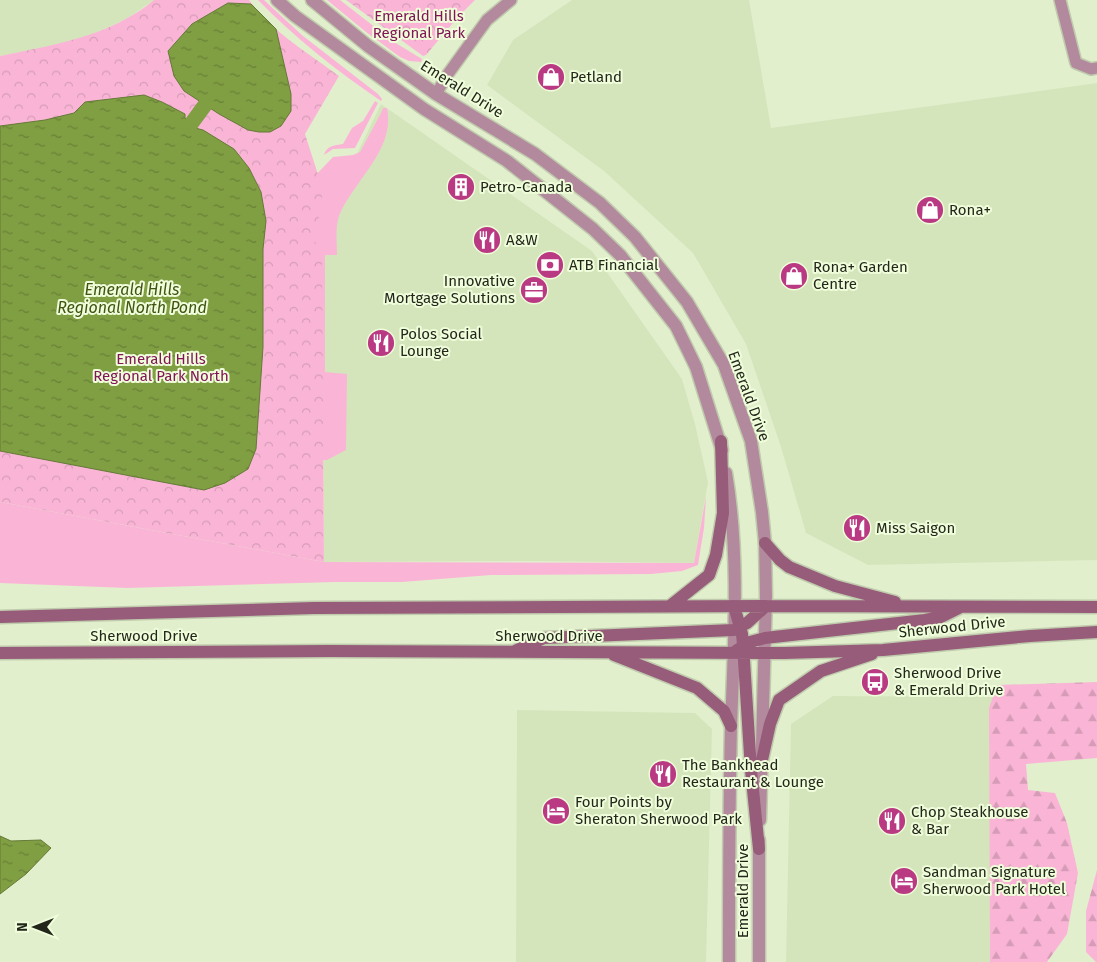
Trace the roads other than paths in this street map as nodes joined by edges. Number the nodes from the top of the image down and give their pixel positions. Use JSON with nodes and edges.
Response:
{"nodes":[{"id":1,"x":277,"y":0,"type":"edge"},
{"id":2,"x":312,"y":0,"type":"edge"},
{"id":3,"x":511,"y":0,"type":"edge"},
{"id":4,"x":1060,"y":0,"type":"edge"},
{"id":5,"x":1097,"y":68,"type":"edge"},
{"id":6,"x":436,"y":94,"type":"junction"},
{"id":7,"x":720,"y":441,"type":"junction"},
{"id":8,"x":765,"y":543,"type":"junction"},
{"id":9,"x":670,"y":606,"type":"junction"},
{"id":10,"x":734,"y":606,"type":"junction"},
{"id":11,"x":766,"y":606,"type":"junction"},
{"id":12,"x":912,"y":607,"type":"junction"},
{"id":13,"x":963,"y":607,"type":"junction"},
{"id":14,"x":1097,"y":607,"type":"edge"},
{"id":15,"x":0,"y":617,"type":"edge"},
{"id":16,"x":737,"y":629,"type":"junction"},
{"id":17,"x":1097,"y":632,"type":"edge"},
{"id":18,"x":764,"y":638,"type":"junction"},
{"id":19,"x":740,"y":650,"type":"junction"},
{"id":20,"x":883,"y":650,"type":"junction"},
{"id":21,"x":512,"y":652,"type":"junction"},
{"id":22,"x":607,"y":652,"type":"junction"},
{"id":23,"x":0,"y":653,"type":"edge"},
{"id":24,"x":764,"y":653,"type":"junction"},
{"id":25,"x":731,"y":726,"type":"junction"},
{"id":26,"x":762,"y":760,"type":"junction"},
{"id":27,"x":759,"y":849,"type":"junction"},
{"id":28,"x":729,"y":962,"type":"edge"},
{"id":29,"x":759,"y":962,"type":"edge"}],
"edges":[{"from":1,"to":7,"type":"street"},
{"from":2,"to":6,"type":"street","name":"Emerald Drive"},
{"from":3,"to":6,"type":"street"},
{"from":4,"to":5,"type":"street"},
{"from":6,"to":8,"type":"street","name":"Emerald Drive"},
{"from":7,"to":9,"type":"main road"},
{"from":7,"to":10,"type":"street"},
{"from":8,"to":11,"type":"street","name":"Emerald Drive"},
{"from":8,"to":12,"type":"main road"},
{"from":9,"to":10,"type":"main road","name":"Sherwood Drive"},
{"from":9,"to":15,"type":"main road","name":"Sherwood Drive"},
{"from":10,"to":11,"type":"main road","name":"Sherwood Drive"},
{"from":10,"to":16,"type":"main road"},
{"from":11,"to":12,"type":"main road","name":"Sherwood Drive"},
{"from":11,"to":16,"type":"main road"},
{"from":11,"to":18,"type":"street","name":"Emerald Drive"},
{"from":12,"to":13,"type":"main road","name":"Sherwood Drive"},
{"from":13,"to":14,"type":"main road","name":"Sherwood Drive"},
{"from":13,"to":18,"type":"main road"},
{"from":16,"to":19,"type":"street"},
{"from":16,"to":21,"type":"main road"},
{"from":17,"to":20,"type":"main road","name":"Sherwood Drive"},
{"from":18,"to":19,"type":"main road"},
{"from":18,"to":24,"type":"street","name":"Emerald Drive"},
{"from":19,"to":22,"type":"main road","name":"Sherwood Drive"},
{"from":19,"to":24,"type":"main road","name":"Sherwood Drive"},
{"from":19,"to":25,"type":"street","name":"Emerald Drive"},
{"from":19,"to":27,"type":"main road"},
{"from":20,"to":24,"type":"main road","name":"Sherwood Drive"},
{"from":20,"to":26,"type":"main road"},
{"from":21,"to":22,"type":"main road","name":"Sherwood Drive"},
{"from":21,"to":23,"type":"main road","name":"Sherwood Drive"},
{"from":22,"to":25,"type":"main road"},
{"from":24,"to":26,"type":"street","name":"Emerald Drive"},
{"from":25,"to":28,"type":"street","name":"Emerald Drive"},
{"from":26,"to":27,"type":"street","name":"Emerald Drive"},
{"from":27,"to":29,"type":"street","name":"Emerald Drive"}]}
